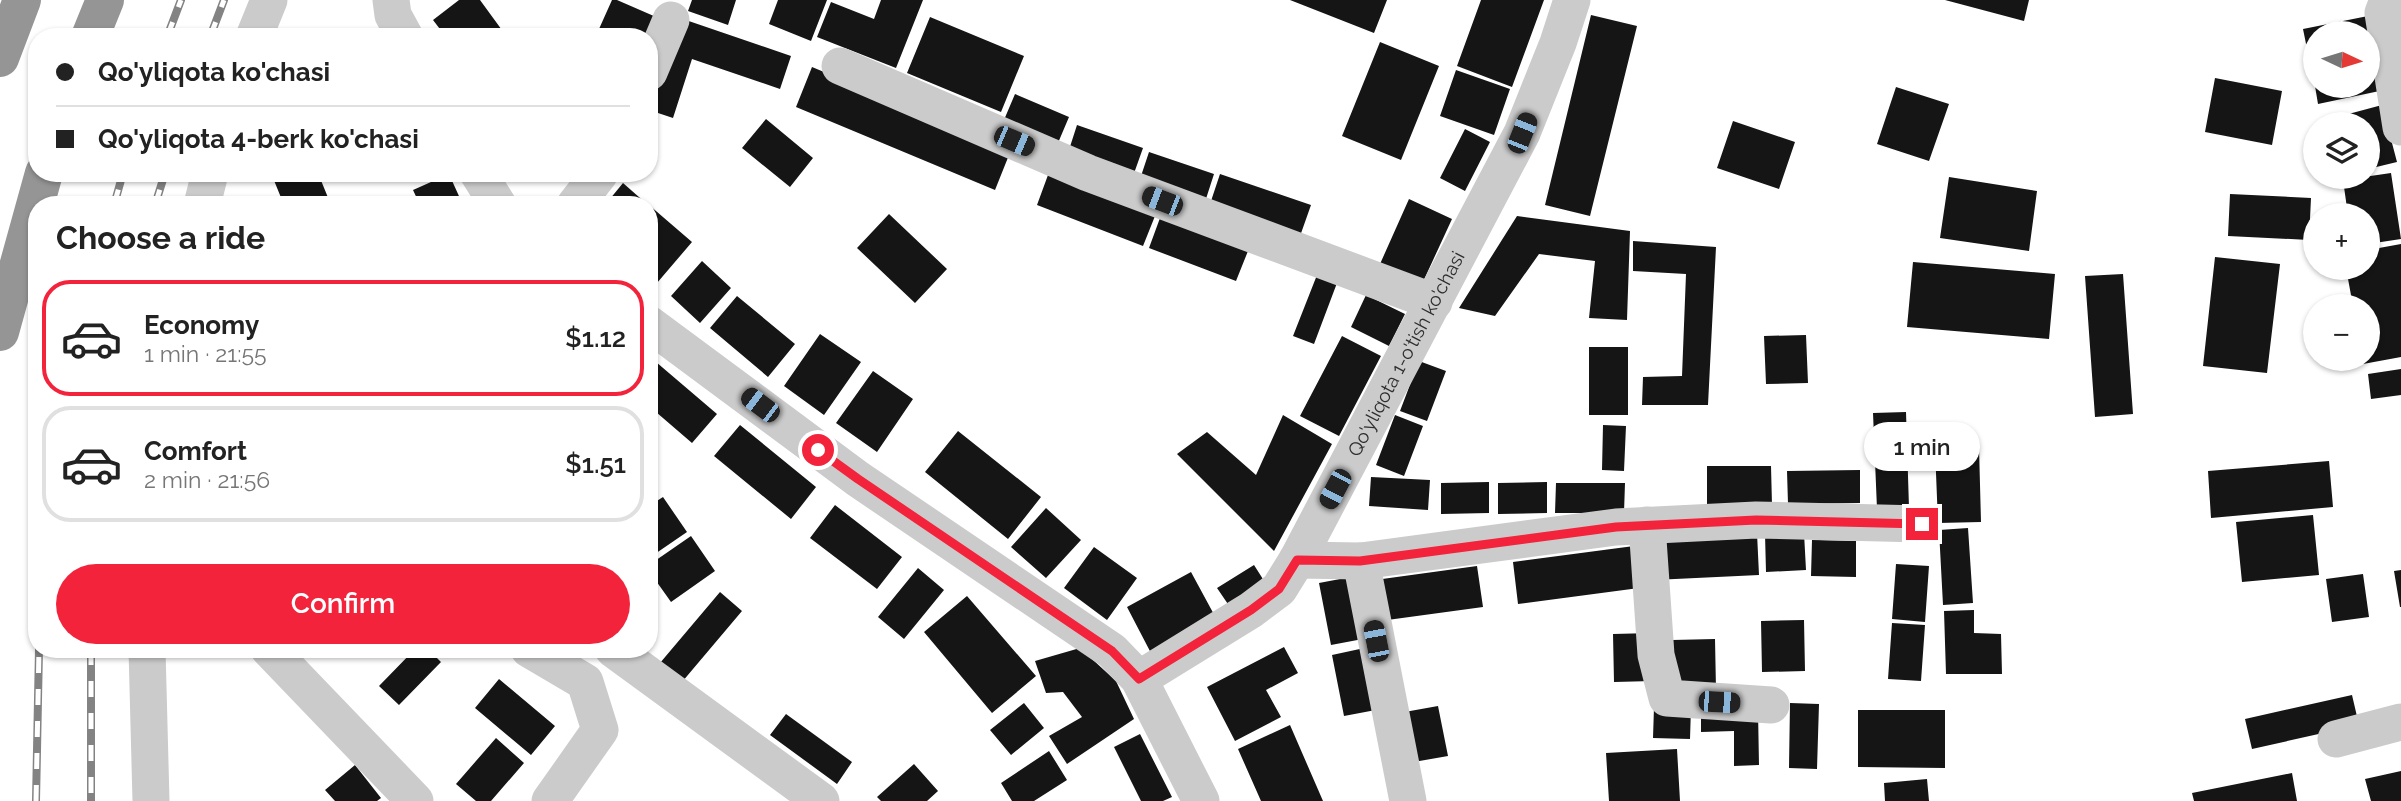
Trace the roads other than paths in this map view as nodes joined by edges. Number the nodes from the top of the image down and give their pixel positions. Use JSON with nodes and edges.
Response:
{"nodes":[{"id":1,"x":22,"y":0,"type":"edge"},
{"id":2,"x":104,"y":0,"type":"edge"},
{"id":3,"x":269,"y":0,"type":"edge"},
{"id":4,"x":391,"y":0,"type":"edge"},
{"id":5,"x":1572,"y":0,"type":"edge"},
{"id":6,"x":2388,"y":0,"type":"edge"},
{"id":7,"x":671,"y":20,"type":"dead end"},
{"id":8,"x":93,"y":28,"type":"edge"},
{"id":9,"x":258,"y":28,"type":"edge"},
{"id":10,"x":400,"y":28,"type":"edge"},
{"id":11,"x":658,"y":51,"type":"edge"},
{"id":12,"x":0,"y":58,"type":"edge"},
{"id":13,"x":840,"y":66,"type":"dead end"},
{"id":14,"x":2401,"y":127,"type":"edge"},
{"id":15,"x":28,"y":231,"type":"edge"},
{"id":16,"x":1434,"y":302,"type":"junction"},
{"id":17,"x":658,"y":331,"type":"edge"},
{"id":18,"x":0,"y":332,"type":"edge"},
{"id":19,"x":1922,"y":524,"type":"dead end"},
{"id":20,"x":1647,"y":526,"type":"junction"},
{"id":21,"x":1297,"y":560,"type":"junction"},
{"id":22,"x":1360,"y":561,"type":"junction"},
{"id":23,"x":148,"y":658,"type":"edge"},
{"id":24,"x":278,"y":658,"type":"edge"},
{"id":25,"x":545,"y":658,"type":"edge"},
{"id":26,"x":625,"y":658,"type":"edge"},
{"id":27,"x":1139,"y":679,"type":"junction"},
{"id":28,"x":1771,"y":705,"type":"dead end"},
{"id":29,"x":2401,"y":722,"type":"edge"},
{"id":30,"x":2336,"y":739,"type":"dead end"},
{"id":31,"x":151,"y":801,"type":"edge"},
{"id":32,"x":415,"y":801,"type":"edge"},
{"id":33,"x":550,"y":801,"type":"edge"},
{"id":34,"x":821,"y":801,"type":"edge"},
{"id":35,"x":1201,"y":801,"type":"edge"},
{"id":36,"x":1408,"y":801,"type":"edge"}],
"edges":[{"from":1,"to":12,"type":"highway"},
{"from":2,"to":8,"type":"highway"},
{"from":3,"to":9,"type":"street"},
{"from":4,"to":10,"type":"street"},
{"from":5,"to":16,"type":"street","name":"Qo'yliqota 1-o'tish ko'chasi"},
{"from":6,"to":14,"type":"street"},
{"from":7,"to":11,"type":"street"},
{"from":13,"to":16,"type":"street"},
{"from":15,"to":18,"type":"highway"},
{"from":16,"to":21,"type":"street","name":"Qo'yliqota 1-o'tish ko'chasi"},
{"from":17,"to":27,"type":"street"},
{"from":19,"to":20,"type":"street"},
{"from":20,"to":22,"type":"street"},
{"from":20,"to":28,"type":"street"},
{"from":21,"to":22,"type":"street"},
{"from":21,"to":27,"type":"street","name":"Qo'yliqota 1-o'tish ko'chasi"},
{"from":22,"to":36,"type":"street"},
{"from":23,"to":31,"type":"street"},
{"from":24,"to":32,"type":"street"},
{"from":25,"to":33,"type":"street"},
{"from":26,"to":34,"type":"street"},
{"from":27,"to":35,"type":"street"},
{"from":29,"to":30,"type":"street"}]}
